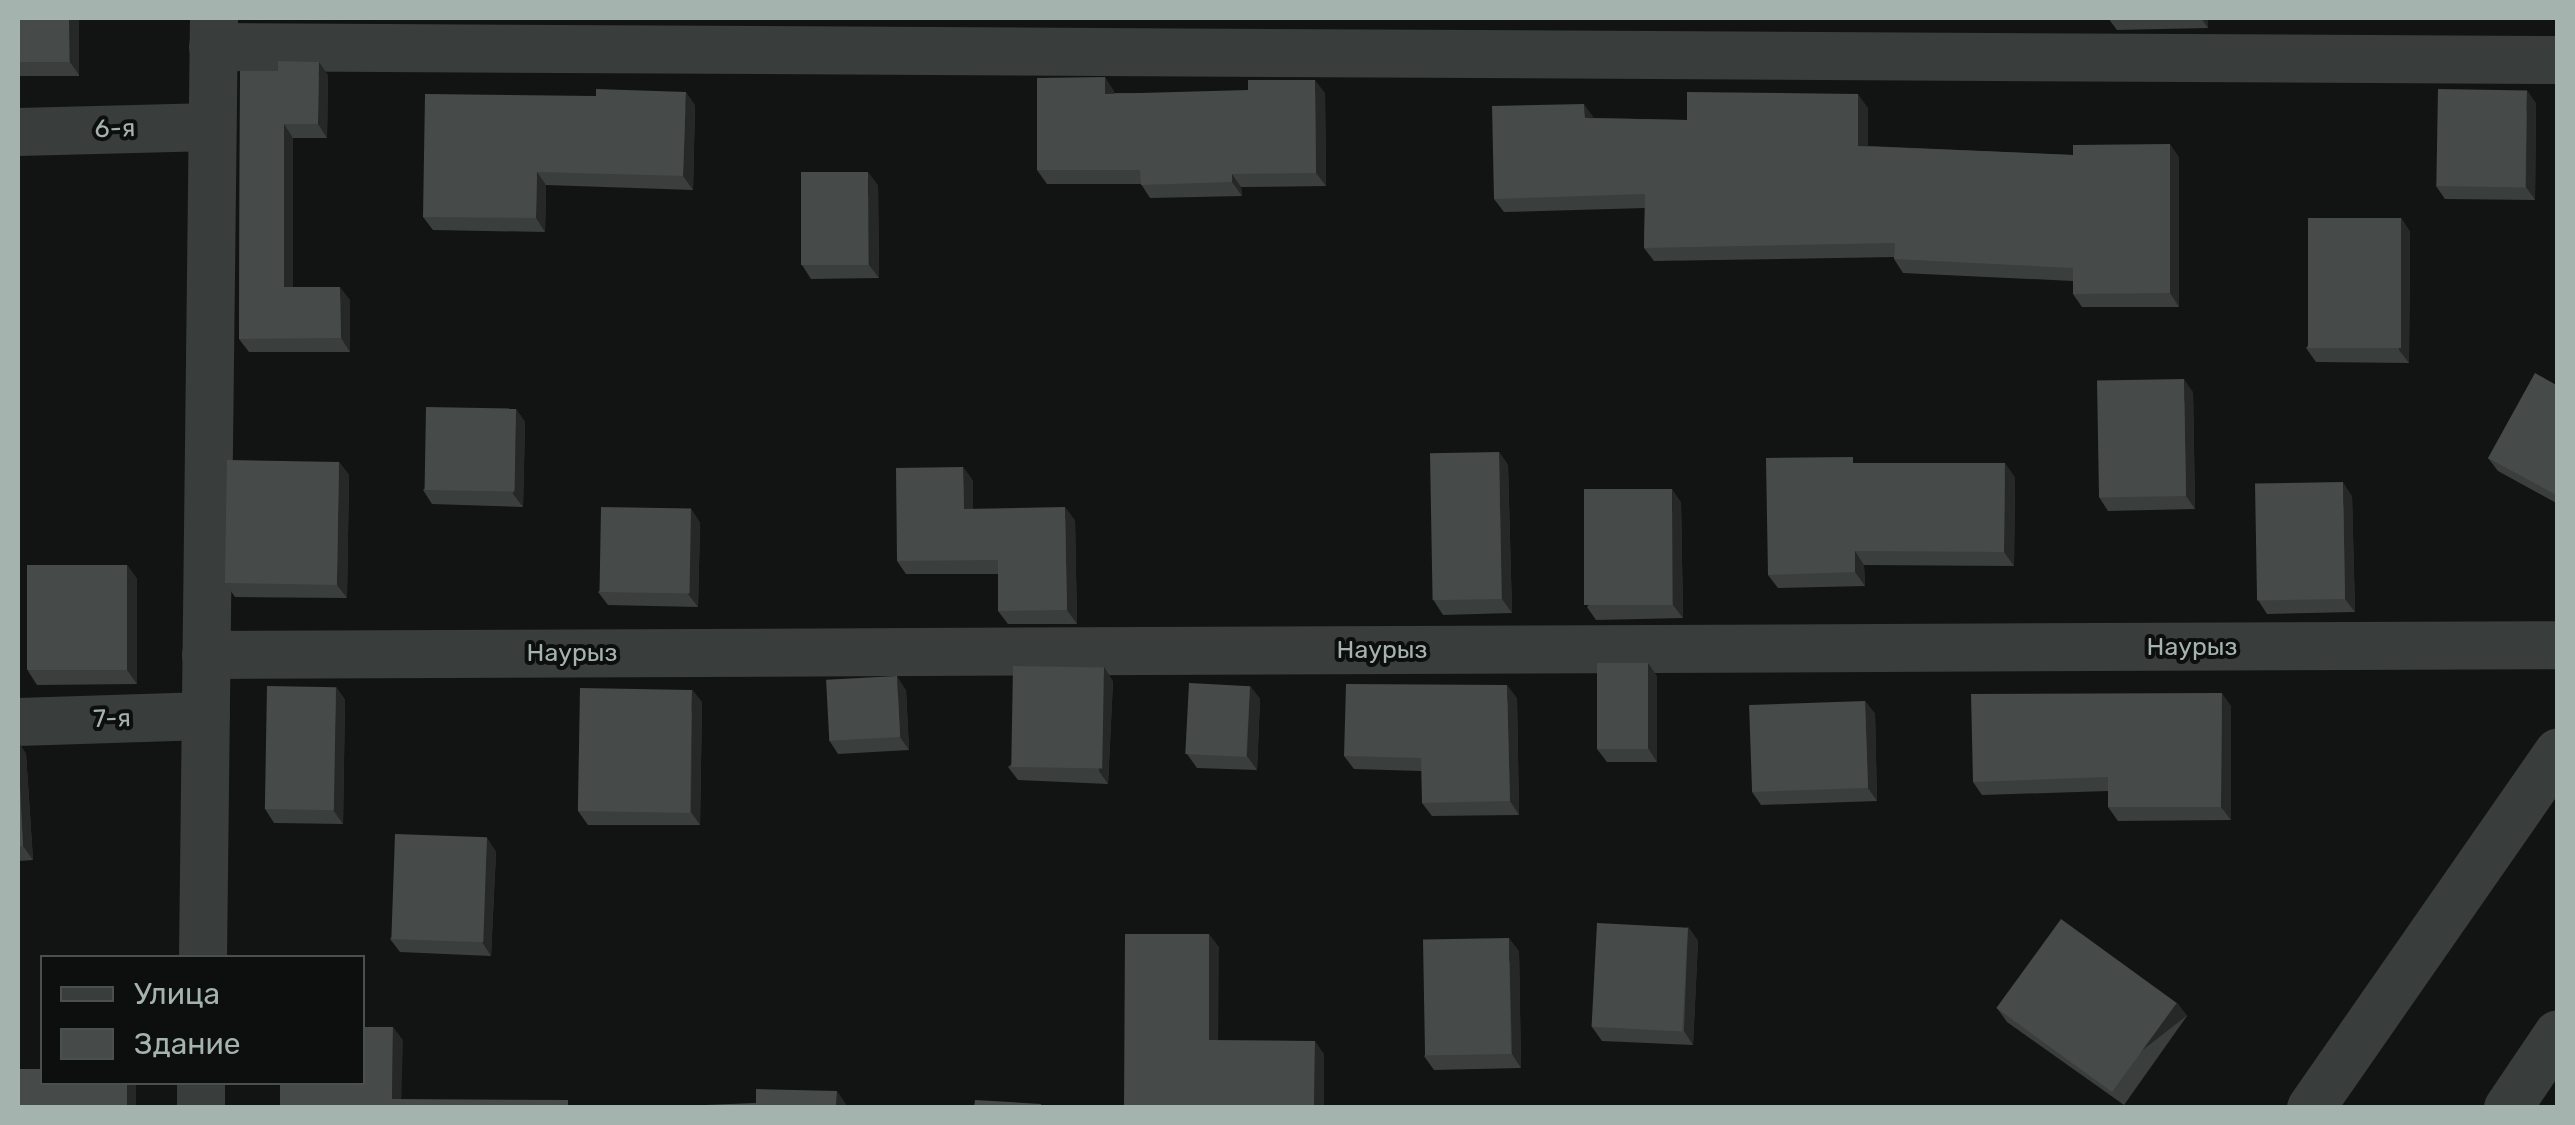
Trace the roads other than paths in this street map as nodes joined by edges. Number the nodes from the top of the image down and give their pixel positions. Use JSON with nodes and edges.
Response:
{"nodes":[{"id":1,"x":214,"y":32,"type":"edge"},
{"id":2,"x":2558,"y":60,"type":"edge"},
{"id":3,"x":212,"y":126,"type":"junction"},
{"id":4,"x":18,"y":132,"type":"edge"},
{"id":5,"x":2558,"y":645,"type":"edge"},
{"id":6,"x":206,"y":655,"type":"junction"},
{"id":7,"x":206,"y":716,"type":"junction"},
{"id":8,"x":18,"y":722,"type":"edge"},
{"id":9,"x":2558,"y":752,"type":"edge"},
{"id":10,"x":203,"y":955,"type":"edge"},
{"id":11,"x":2558,"y":1034,"type":"edge"},
{"id":12,"x":2311,"y":1108,"type":"edge"},
{"id":13,"x":2508,"y":1108,"type":"edge"}],
"edges":[{"from":1,"to":2,"type":"street"},
{"from":1,"to":3,"type":"street"},
{"from":3,"to":4,"type":"street","name":"6-я"},
{"from":3,"to":6,"type":"street"},
{"from":5,"to":6,"type":"street","name":"Наурыз"},
{"from":6,"to":7,"type":"street"},
{"from":7,"to":8,"type":"street","name":"7-я"},
{"from":7,"to":10,"type":"street"},
{"from":9,"to":12,"type":"street"},
{"from":11,"to":13,"type":"street"}]}
